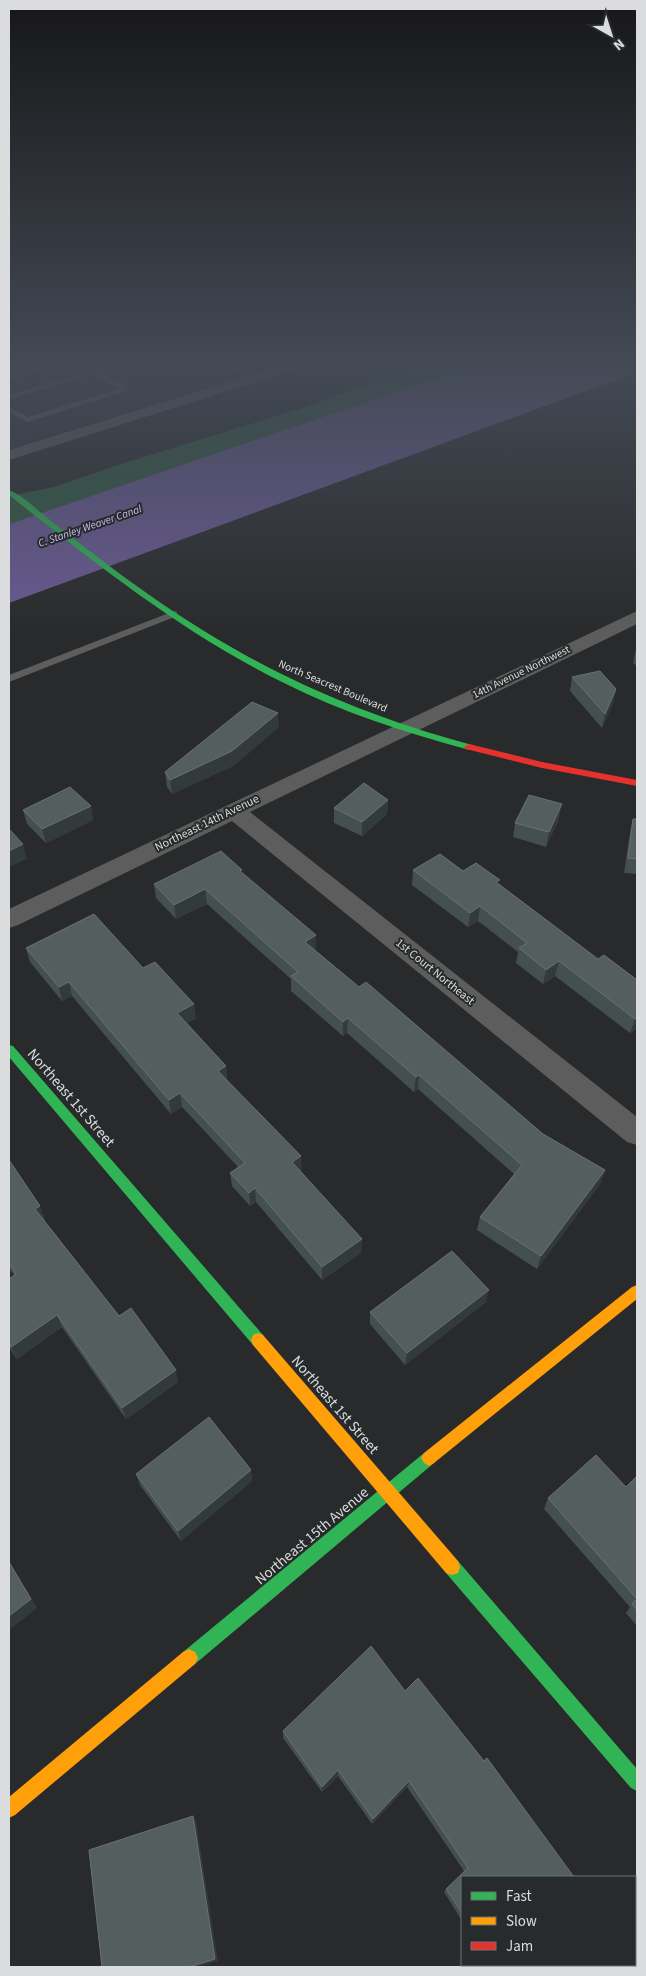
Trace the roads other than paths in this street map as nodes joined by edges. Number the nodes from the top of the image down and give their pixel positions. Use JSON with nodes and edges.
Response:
{"nodes":[{"id":1,"x":9,"y":492,"type":"edge"},
{"id":2,"x":174,"y":614,"type":"junction"},
{"id":3,"x":637,"y":616,"type":"edge"},
{"id":4,"x":9,"y":679,"type":"edge"},
{"id":5,"x":405,"y":728,"type":"junction"},
{"id":6,"x":637,"y":783,"type":"edge"},
{"id":7,"x":233,"y":810,"type":"junction"},
{"id":8,"x":9,"y":919,"type":"edge"},
{"id":9,"x":9,"y":1049,"type":"edge"},
{"id":10,"x":637,"y":1133,"type":"edge"},
{"id":11,"x":637,"y":1291,"type":"edge"},
{"id":12,"x":389,"y":1491,"type":"junction"},
{"id":13,"x":637,"y":1782,"type":"edge"},
{"id":14,"x":9,"y":1810,"type":"edge"}],
"edges":[{"from":1,"to":2,"type":"street","name":"North Seacrest Boulevard"},
{"from":2,"to":4,"type":"lane"},
{"from":2,"to":5,"type":"street","name":"North Seacrest Boulevard"},
{"from":3,"to":5,"type":"street","name":"14th Avenue Northwest"},
{"from":5,"to":6,"type":"street","name":"North Seacrest Boulevard"},
{"from":5,"to":7,"type":"street","name":"Northeast 14th Avenue"},
{"from":7,"to":8,"type":"street","name":"Northeast 14th Avenue"},
{"from":7,"to":10,"type":"street","name":"1st Court Northeast"},
{"from":9,"to":12,"type":"street","name":"Northeast 1st Street"},
{"from":11,"to":12,"type":"street","name":"Northeast 15th Avenue"},
{"from":12,"to":13,"type":"street","name":"Northeast 1st Street"},
{"from":12,"to":14,"type":"street","name":"Northeast 15th Avenue"}]}
